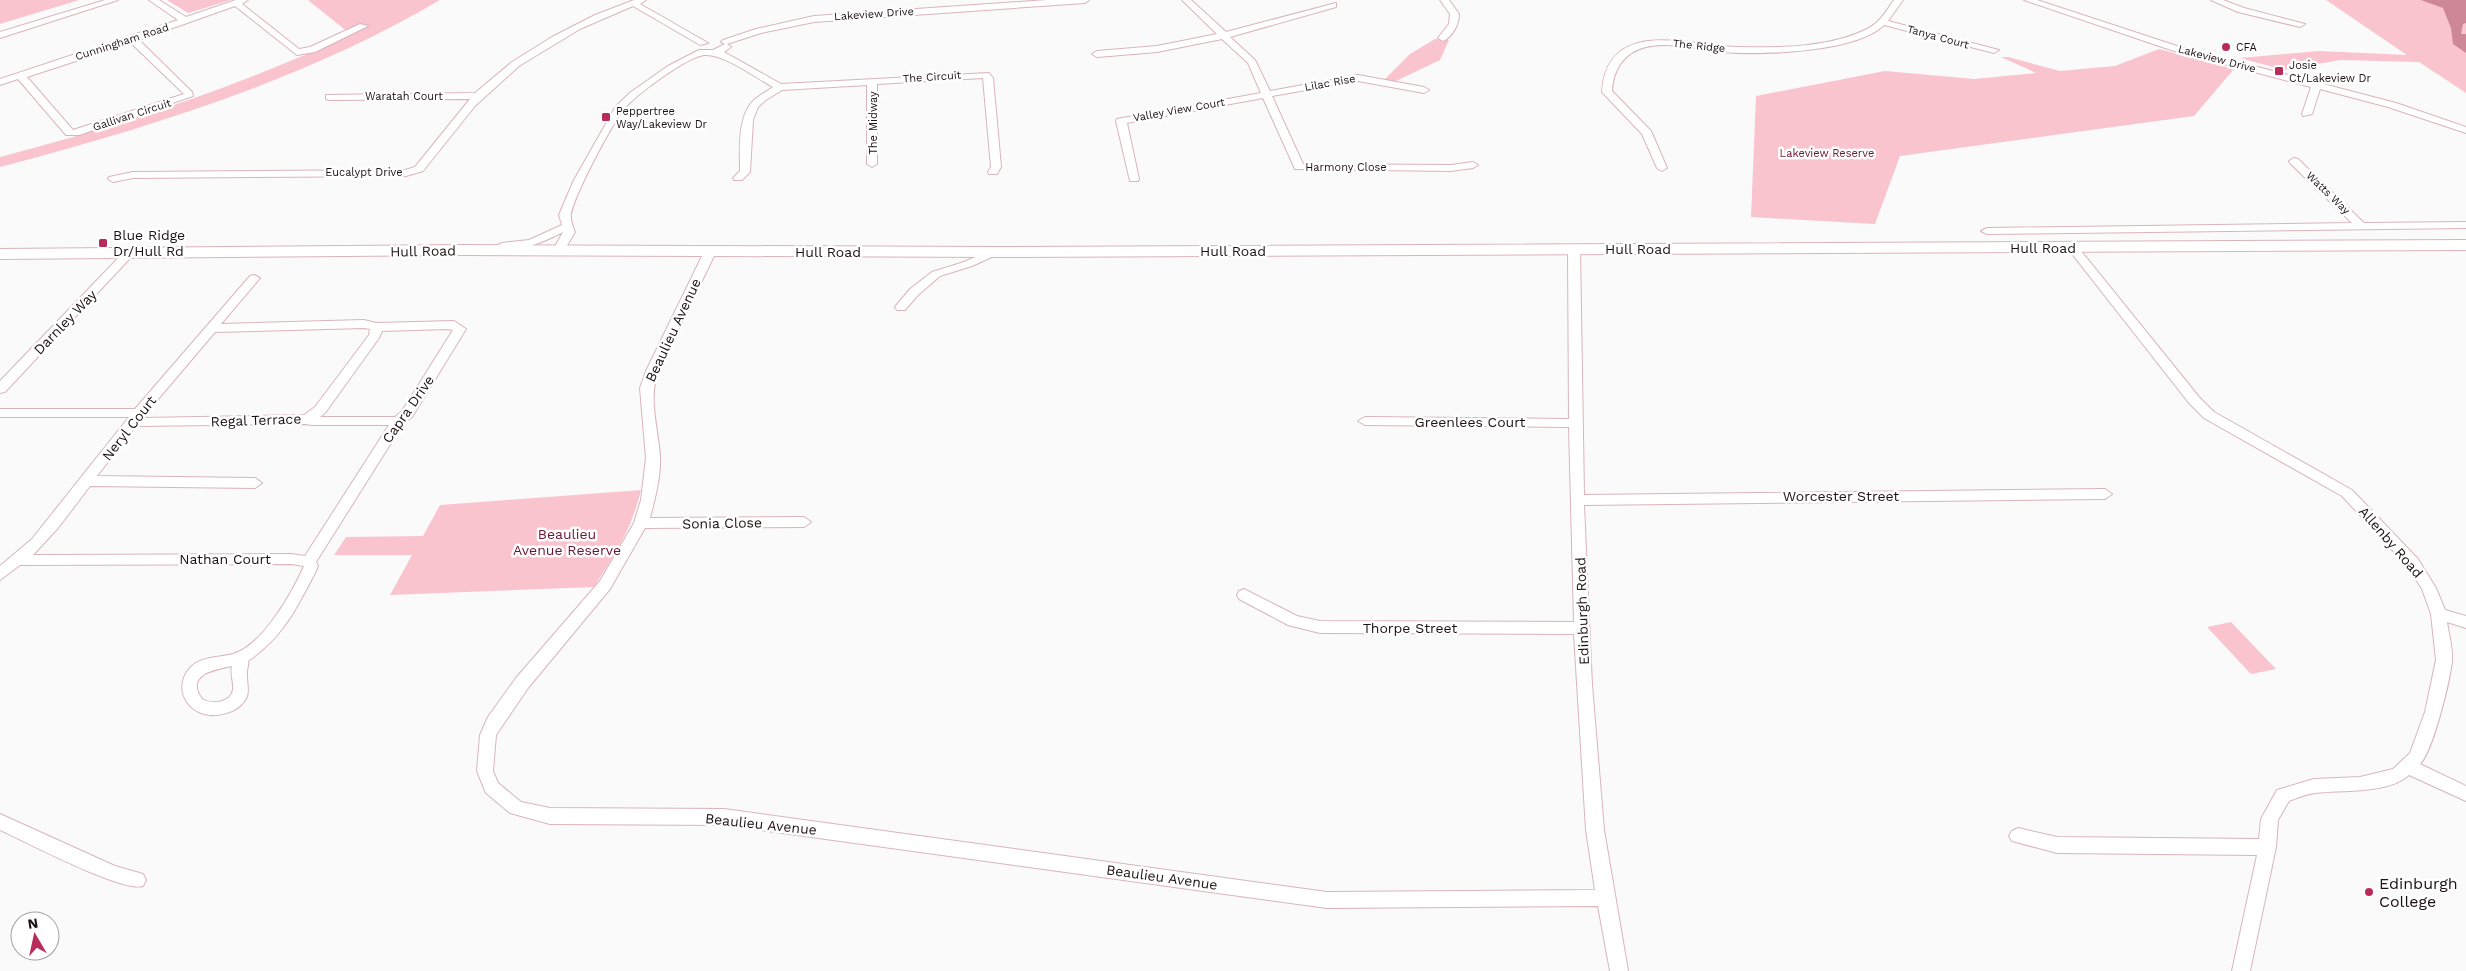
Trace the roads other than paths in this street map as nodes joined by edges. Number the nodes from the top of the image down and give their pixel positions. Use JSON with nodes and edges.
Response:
{"nodes":[{"id":1,"x":99,"y":0,"type":"edge"},
{"id":2,"x":114,"y":0,"type":"edge"},
{"id":3,"x":153,"y":0,"type":"edge"},
{"id":4,"x":1085,"y":0,"type":"edge"},
{"id":5,"x":1186,"y":0,"type":"edge"},
{"id":6,"x":1444,"y":0,"type":"edge"},
{"id":7,"x":1899,"y":0,"type":"edge"},
{"id":8,"x":2028,"y":0,"type":"edge"},
{"id":9,"x":2215,"y":0,"type":"edge"},
{"id":10,"x":240,"y":1,"type":"edge"},
{"id":11,"x":638,"y":2,"type":"edge"},
{"id":12,"x":1333,"y":5,"type":"dead end"},
{"id":13,"x":184,"y":21,"type":"junction"},
{"id":14,"x":1882,"y":22,"type":"junction"},
{"id":15,"x":2300,"y":24,"type":"dead end"},
{"id":16,"x":363,"y":26,"type":"dead end"},
{"id":17,"x":0,"y":30,"type":"edge"},
{"id":18,"x":1224,"y":34,"type":"junction"},
{"id":19,"x":0,"y":35,"type":"edge"},
{"id":20,"x":1443,"y":38,"type":"dead end"},
{"id":21,"x":133,"y":39,"type":"junction"},
{"id":22,"x":726,"y":42,"type":"junction"},
{"id":23,"x":708,"y":44,"type":"junction"},
{"id":24,"x":1994,"y":50,"type":"dead end"},
{"id":25,"x":718,"y":52,"type":"junction"},
{"id":26,"x":1097,"y":54,"type":"dead end"},
{"id":27,"x":20,"y":75,"type":"junction"},
{"id":28,"x":872,"y":81,"type":"junction"},
{"id":29,"x":0,"y":82,"type":"edge"},
{"id":30,"x":2316,"y":85,"type":"junction"},
{"id":31,"x":779,"y":87,"type":"junction"},
{"id":32,"x":1424,"y":90,"type":"dead end"},
{"id":33,"x":1266,"y":95,"type":"junction"},
{"id":34,"x":478,"y":96,"type":"junction"},
{"id":35,"x":329,"y":97,"type":"dead end"},
{"id":36,"x":2307,"y":114,"type":"dead end"},
{"id":37,"x":2466,"y":130,"type":"edge"},
{"id":38,"x":2294,"y":161,"type":"dead end"},
{"id":39,"x":872,"y":164,"type":"dead end"},
{"id":40,"x":1473,"y":165,"type":"dead end"},
{"id":41,"x":1662,"y":168,"type":"dead end"},
{"id":42,"x":993,"y":172,"type":"dead end"},
{"id":43,"x":738,"y":178,"type":"dead end"},
{"id":44,"x":113,"y":179,"type":"dead end"},
{"id":45,"x":1134,"y":179,"type":"dead end"},
{"id":46,"x":2466,"y":225,"type":"edge"},
{"id":47,"x":568,"y":226,"type":"junction"},
{"id":48,"x":2361,"y":226,"type":"junction"},
{"id":49,"x":1987,"y":231,"type":"dead end"},
{"id":50,"x":2466,"y":245,"type":"edge"},
{"id":51,"x":2073,"y":248,"type":"junction"},
{"id":52,"x":1574,"y":249,"type":"junction"},
{"id":53,"x":464,"y":250,"type":"junction"},
{"id":54,"x":558,"y":252,"type":"junction"},
{"id":55,"x":710,"y":252,"type":"junction"},
{"id":56,"x":994,"y":252,"type":"junction"},
{"id":57,"x":0,"y":254,"type":"edge"},
{"id":58,"x":129,"y":254,"type":"junction"},
{"id":59,"x":254,"y":278,"type":"dead end"},
{"id":60,"x":901,"y":307,"type":"dead end"},
{"id":61,"x":376,"y":327,"type":"junction"},
{"id":62,"x":211,"y":328,"type":"junction"},
{"id":63,"x":0,"y":389,"type":"edge"},
{"id":64,"x":0,"y":413,"type":"edge"},
{"id":65,"x":136,"y":417,"type":"junction"},
{"id":66,"x":307,"y":418,"type":"junction"},
{"id":67,"x":398,"y":421,"type":"junction"},
{"id":68,"x":1365,"y":421,"type":"dead end"},
{"id":69,"x":1574,"y":422,"type":"junction"},
{"id":70,"x":87,"y":482,"type":"junction"},
{"id":71,"x":255,"y":483,"type":"dead end"},
{"id":72,"x":2105,"y":494,"type":"dead end"},
{"id":73,"x":1578,"y":500,"type":"junction"},
{"id":74,"x":804,"y":522,"type":"dead end"},
{"id":75,"x":641,"y":524,"type":"junction"},
{"id":76,"x":16,"y":560,"type":"junction"},
{"id":77,"x":309,"y":562,"type":"junction"},
{"id":78,"x":0,"y":574,"type":"edge"},
{"id":79,"x":1244,"y":596,"type":"dead end"},
{"id":80,"x":2439,"y":614,"type":"junction"},
{"id":81,"x":2466,"y":622,"type":"edge"},
{"id":82,"x":1582,"y":628,"type":"junction"},
{"id":83,"x":238,"y":658,"type":"dead end"},
{"id":84,"x":2407,"y":766,"type":"junction"},
{"id":85,"x":2466,"y":794,"type":"edge"},
{"id":86,"x":0,"y":822,"type":"edge"},
{"id":87,"x":2018,"y":836,"type":"dead end"},
{"id":88,"x":2267,"y":847,"type":"junction"},
{"id":89,"x":137,"y":880,"type":"dead end"},
{"id":90,"x":1607,"y":898,"type":"junction"},
{"id":91,"x":1619,"y":971,"type":"edge"},
{"id":92,"x":2241,"y":971,"type":"edge"}],
"edges":[{"from":1,"to":17,"type":"street"},
{"from":2,"to":19,"type":"street"},
{"from":3,"to":13,"type":"street"},
{"from":4,"to":22,"type":"street","name":"Lakeview Drive"},
{"from":5,"to":18,"type":"street"},
{"from":6,"to":20,"type":"street"},
{"from":7,"to":14,"type":"street","name":"The Ridge"},
{"from":8,"to":30,"type":"street","name":"Lakeview Drive"},
{"from":9,"to":15,"type":"street"},
{"from":10,"to":13,"type":"street","name":"Cunningham Road"},
{"from":10,"to":16,"type":"street"},
{"from":11,"to":23,"type":"street"},
{"from":11,"to":34,"type":"street","name":"Eucalypt Drive"},
{"from":12,"to":18,"type":"street"},
{"from":13,"to":21,"type":"street","name":"Cunningham Road"},
{"from":14,"to":24,"type":"street","name":"Tanya Court"},
{"from":14,"to":41,"type":"street","name":"The Ridge"},
{"from":18,"to":26,"type":"street"},
{"from":18,"to":33,"type":"street"},
{"from":21,"to":27,"type":"street","name":"Cunningham Road"},
{"from":21,"to":27,"type":"street","name":"Gallivan Circuit"},
{"from":22,"to":23,"type":"street"},
{"from":22,"to":25,"type":"street"},
{"from":23,"to":25,"type":"street"},
{"from":23,"to":47,"type":"street"},
{"from":25,"to":31,"type":"street"},
{"from":27,"to":29,"type":"street","name":"Cunningham Road"},
{"from":28,"to":31,"type":"street","name":"The Circuit"},
{"from":28,"to":39,"type":"street","name":"The Midway"},
{"from":28,"to":42,"type":"street","name":"The Circuit"},
{"from":30,"to":36,"type":"street"},
{"from":30,"to":37,"type":"street","name":"Lakeview Drive"},
{"from":31,"to":43,"type":"street"},
{"from":32,"to":33,"type":"street","name":"Lilac Rise"},
{"from":33,"to":40,"type":"street","name":"Harmony Close"},
{"from":33,"to":45,"type":"street","name":"Valley View Court"},
{"from":34,"to":35,"type":"street","name":"Waratah Court"},
{"from":34,"to":44,"type":"street","name":"Eucalypt Drive"},
{"from":38,"to":48,"type":"street","name":"Watts Way"},
{"from":46,"to":48,"type":"street","name":"Hull Road"},
{"from":47,"to":53,"type":"street"},
{"from":47,"to":54,"type":"street"},
{"from":48,"to":49,"type":"street","name":"Hull Road"},
{"from":50,"to":51,"type":"main road","name":"Hull Road"},
{"from":51,"to":52,"type":"main road","name":"Hull Road"},
{"from":51,"to":80,"type":"street","name":"Allenby Road"},
{"from":52,"to":56,"type":"main road","name":"Hull Road"},
{"from":52,"to":69,"type":"street","name":"Edinburgh Road"},
{"from":53,"to":54,"type":"main road","name":"Hull Road"},
{"from":53,"to":58,"type":"main road","name":"Hull Road"},
{"from":54,"to":55,"type":"main road","name":"Hull Road"},
{"from":55,"to":56,"type":"main road","name":"Hull Road"},
{"from":55,"to":75,"type":"street","name":"Beaulieu Avenue"},
{"from":56,"to":60,"type":"street"},
{"from":57,"to":58,"type":"main road","name":"Hull Road"},
{"from":58,"to":63,"type":"street","name":"Darnley Way"},
{"from":59,"to":62,"type":"street","name":"Neryl Court"},
{"from":61,"to":62,"type":"street"},
{"from":61,"to":66,"type":"street","name":"Regal Terrace"},
{"from":61,"to":67,"type":"street","name":"Capra Drive"},
{"from":62,"to":65,"type":"street","name":"Neryl Court"},
{"from":64,"to":65,"type":"street"},
{"from":65,"to":66,"type":"street","name":"Regal Terrace"},
{"from":65,"to":70,"type":"street","name":"Neryl Court"},
{"from":66,"to":67,"type":"street"},
{"from":67,"to":77,"type":"street","name":"Capra Drive"},
{"from":68,"to":69,"type":"street","name":"Greenlees Court"},
{"from":69,"to":73,"type":"street","name":"Edinburgh Road"},
{"from":70,"to":71,"type":"street"},
{"from":70,"to":76,"type":"street","name":"Neryl Court"},
{"from":72,"to":73,"type":"street","name":"Worcester Street"},
{"from":73,"to":82,"type":"street","name":"Edinburgh Road"},
{"from":74,"to":75,"type":"street","name":"Sonia Close"},
{"from":75,"to":90,"type":"street","name":"Beaulieu Avenue"},
{"from":76,"to":77,"type":"street","name":"Nathan Court"},
{"from":76,"to":78,"type":"street","name":"Neryl Court"},
{"from":77,"to":83,"type":"street"},
{"from":79,"to":82,"type":"street","name":"Thorpe Street"},
{"from":80,"to":81,"type":"street"},
{"from":80,"to":84,"type":"street","name":"Allenby Road"},
{"from":82,"to":90,"type":"street","name":"Edinburgh Road"},
{"from":84,"to":85,"type":"street"},
{"from":84,"to":88,"type":"street","name":"Allenby Road"},
{"from":86,"to":89,"type":"street"},
{"from":87,"to":88,"type":"street"},
{"from":88,"to":92,"type":"street","name":"Allenby Road"},
{"from":90,"to":91,"type":"street","name":"Edinburgh Road"}]}
